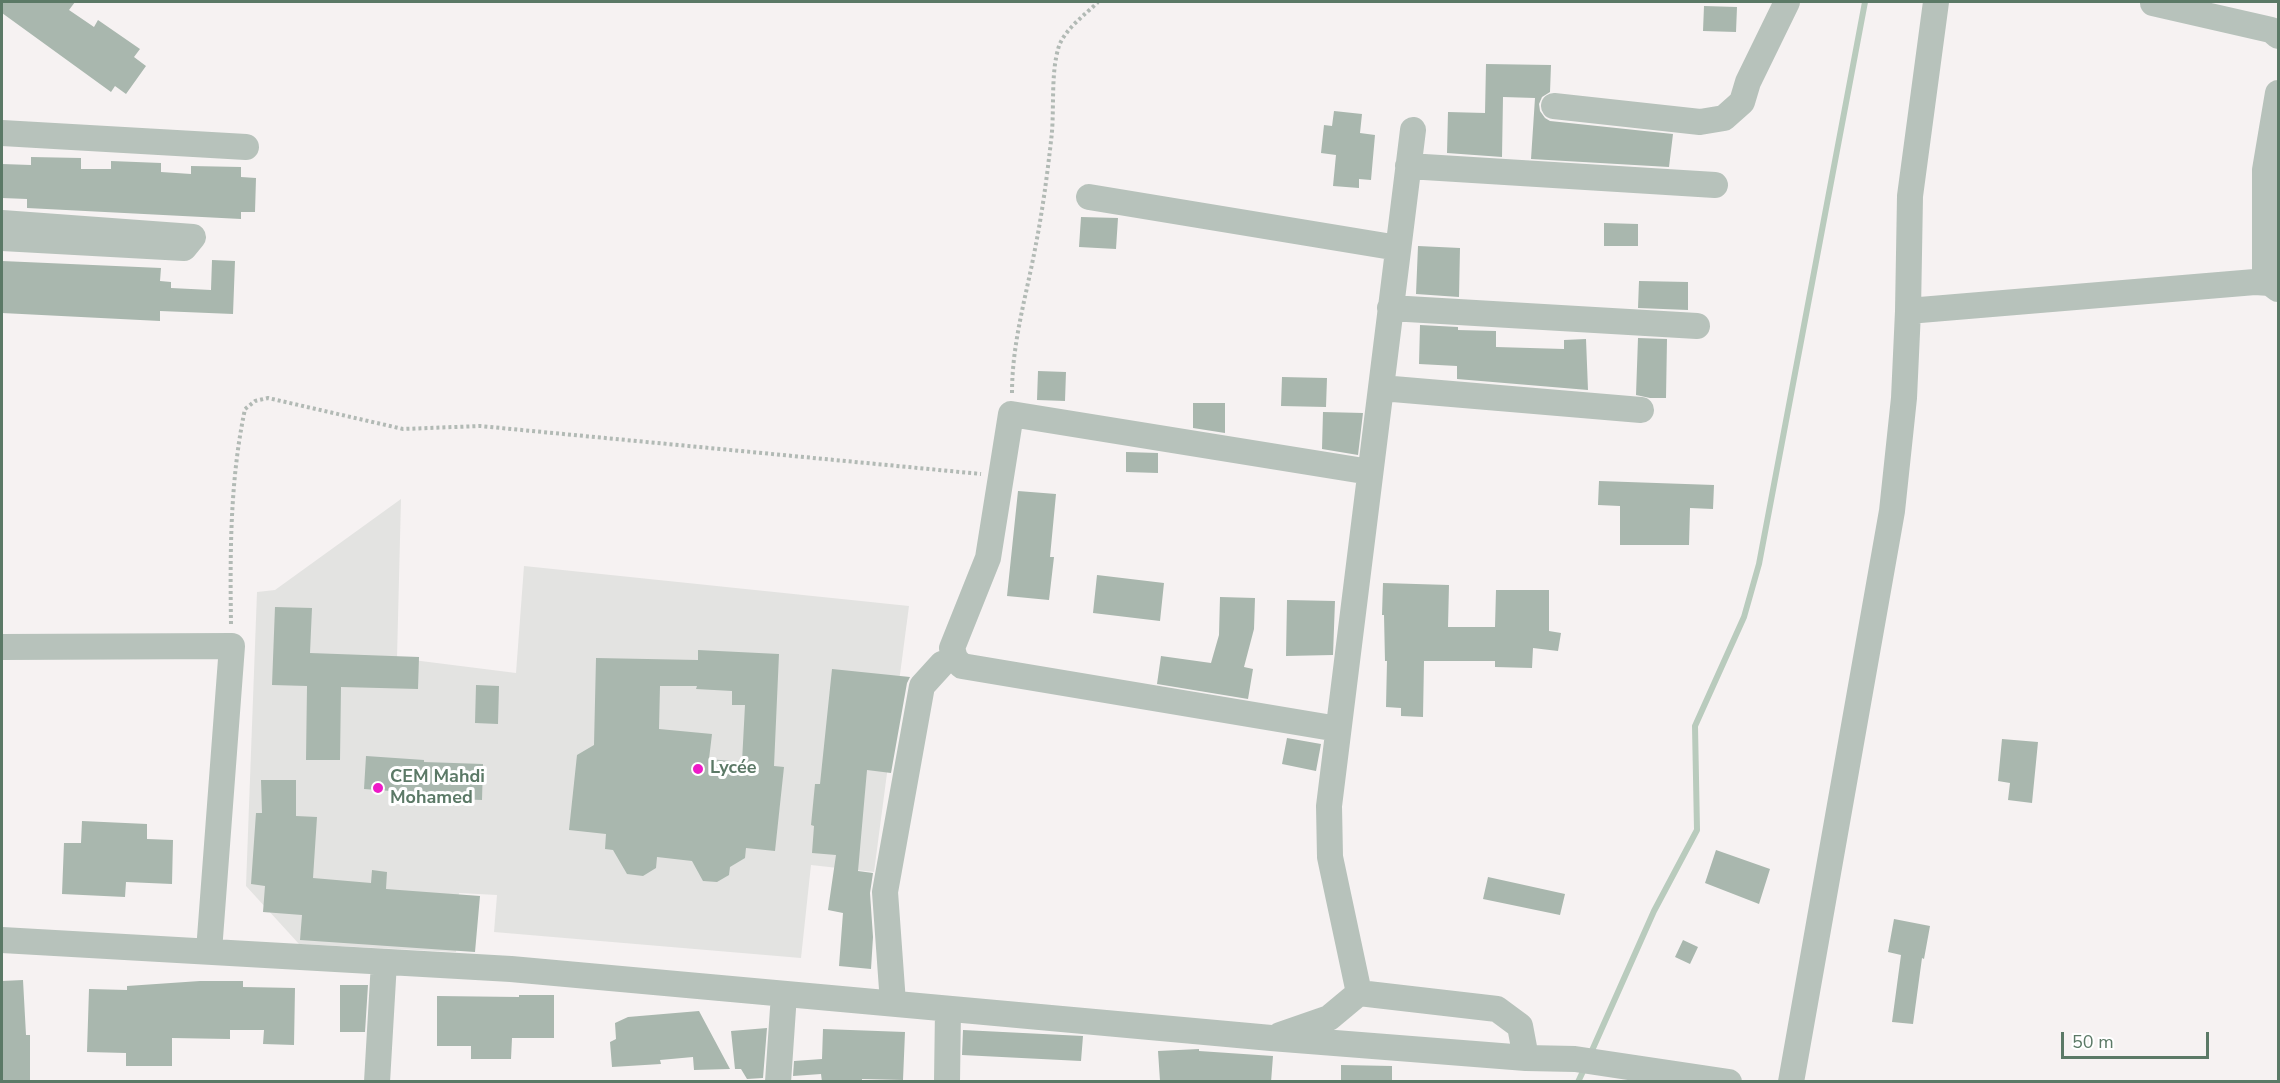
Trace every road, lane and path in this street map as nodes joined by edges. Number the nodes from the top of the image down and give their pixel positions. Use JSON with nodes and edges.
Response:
{"nodes":[{"id":1,"x":1098,"y":2,"type":"edge"},
{"id":2,"x":1787,"y":2,"type":"edge"},
{"id":3,"x":1936,"y":2,"type":"edge"},
{"id":4,"x":2153,"y":3,"type":"dead end"},
{"id":5,"x":2278,"y":36,"type":"edge"},
{"id":6,"x":2278,"y":93,"type":"edge"},
{"id":7,"x":1554,"y":106,"type":"dead end"},
{"id":8,"x":1413,"y":130,"type":"dead end"},
{"id":9,"x":2,"y":133,"type":"edge"},
{"id":10,"x":246,"y":147,"type":"dead end"},
{"id":11,"x":1408,"y":166,"type":"junction"},
{"id":12,"x":1715,"y":185,"type":"dead end"},
{"id":13,"x":1089,"y":198,"type":"dead end"},
{"id":14,"x":2,"y":223,"type":"edge"},
{"id":15,"x":2,"y":238,"type":"edge"},
{"id":16,"x":1398,"y":248,"type":"junction"},
{"id":17,"x":2274,"y":286,"type":"edge"},
{"id":18,"x":1390,"y":308,"type":"junction"},
{"id":19,"x":1908,"y":311,"type":"junction"},
{"id":20,"x":1698,"y":326,"type":"dead end"},
{"id":21,"x":1381,"y":387,"type":"junction"},
{"id":22,"x":1641,"y":410,"type":"dead end"},
{"id":23,"x":1011,"y":414,"type":"junction"},
{"id":24,"x":1370,"y":472,"type":"junction"},
{"id":25,"x":1001,"y":476,"type":"junction"},
{"id":26,"x":232,"y":646,"type":"junction"},
{"id":27,"x":2,"y":647,"type":"edge"},
{"id":28,"x":942,"y":664,"type":"dead end"},
{"id":29,"x":1338,"y":729,"type":"junction"},
{"id":30,"x":2,"y":940,"type":"edge"},
{"id":31,"x":209,"y":951,"type":"junction"},
{"id":32,"x":384,"y":962,"type":"junction"},
{"id":33,"x":1359,"y":993,"type":"junction"},
{"id":34,"x":784,"y":994,"type":"junction"},
{"id":35,"x":893,"y":1003,"type":"junction"},
{"id":36,"x":948,"y":1009,"type":"junction"},
{"id":37,"x":1271,"y":1038,"type":"junction"},
{"id":38,"x":1526,"y":1058,"type":"junction"},
{"id":39,"x":377,"y":1082,"type":"edge"},
{"id":40,"x":778,"y":1082,"type":"edge"},
{"id":41,"x":947,"y":1082,"type":"edge"},
{"id":42,"x":1729,"y":1082,"type":"edge"},
{"id":43,"x":1791,"y":1082,"type":"edge"}],
"edges":[{"from":1,"to":23,"type":"path"},
{"from":2,"to":7,"type":"street"},
{"from":3,"to":19,"type":"street"},
{"from":4,"to":5,"type":"street"},
{"from":6,"to":17,"type":"street"},
{"from":8,"to":11,"type":"street"},
{"from":9,"to":10,"type":"street"},
{"from":11,"to":12,"type":"street"},
{"from":11,"to":16,"type":"street"},
{"from":13,"to":16,"type":"street"},
{"from":14,"to":15,"type":"street"},
{"from":16,"to":18,"type":"street"},
{"from":17,"to":19,"type":"street"},
{"from":18,"to":20,"type":"street"},
{"from":18,"to":21,"type":"street"},
{"from":19,"to":43,"type":"street"},
{"from":21,"to":22,"type":"street"},
{"from":21,"to":24,"type":"street"},
{"from":23,"to":24,"type":"street"},
{"from":23,"to":25,"type":"street"},
{"from":24,"to":29,"type":"street"},
{"from":25,"to":26,"type":"path"},
{"from":25,"to":29,"type":"street"},
{"from":26,"to":27,"type":"street"},
{"from":26,"to":31,"type":"street"},
{"from":28,"to":35,"type":"street"},
{"from":29,"to":33,"type":"street"},
{"from":30,"to":31,"type":"street"},
{"from":31,"to":32,"type":"street"},
{"from":32,"to":34,"type":"street"},
{"from":32,"to":39,"type":"street"},
{"from":33,"to":37,"type":"street"},
{"from":33,"to":38,"type":"street"},
{"from":34,"to":35,"type":"street"},
{"from":34,"to":40,"type":"street"},
{"from":35,"to":36,"type":"street"},
{"from":36,"to":37,"type":"street"},
{"from":36,"to":41,"type":"street"},
{"from":37,"to":38,"type":"street"},
{"from":38,"to":42,"type":"street"}]}
